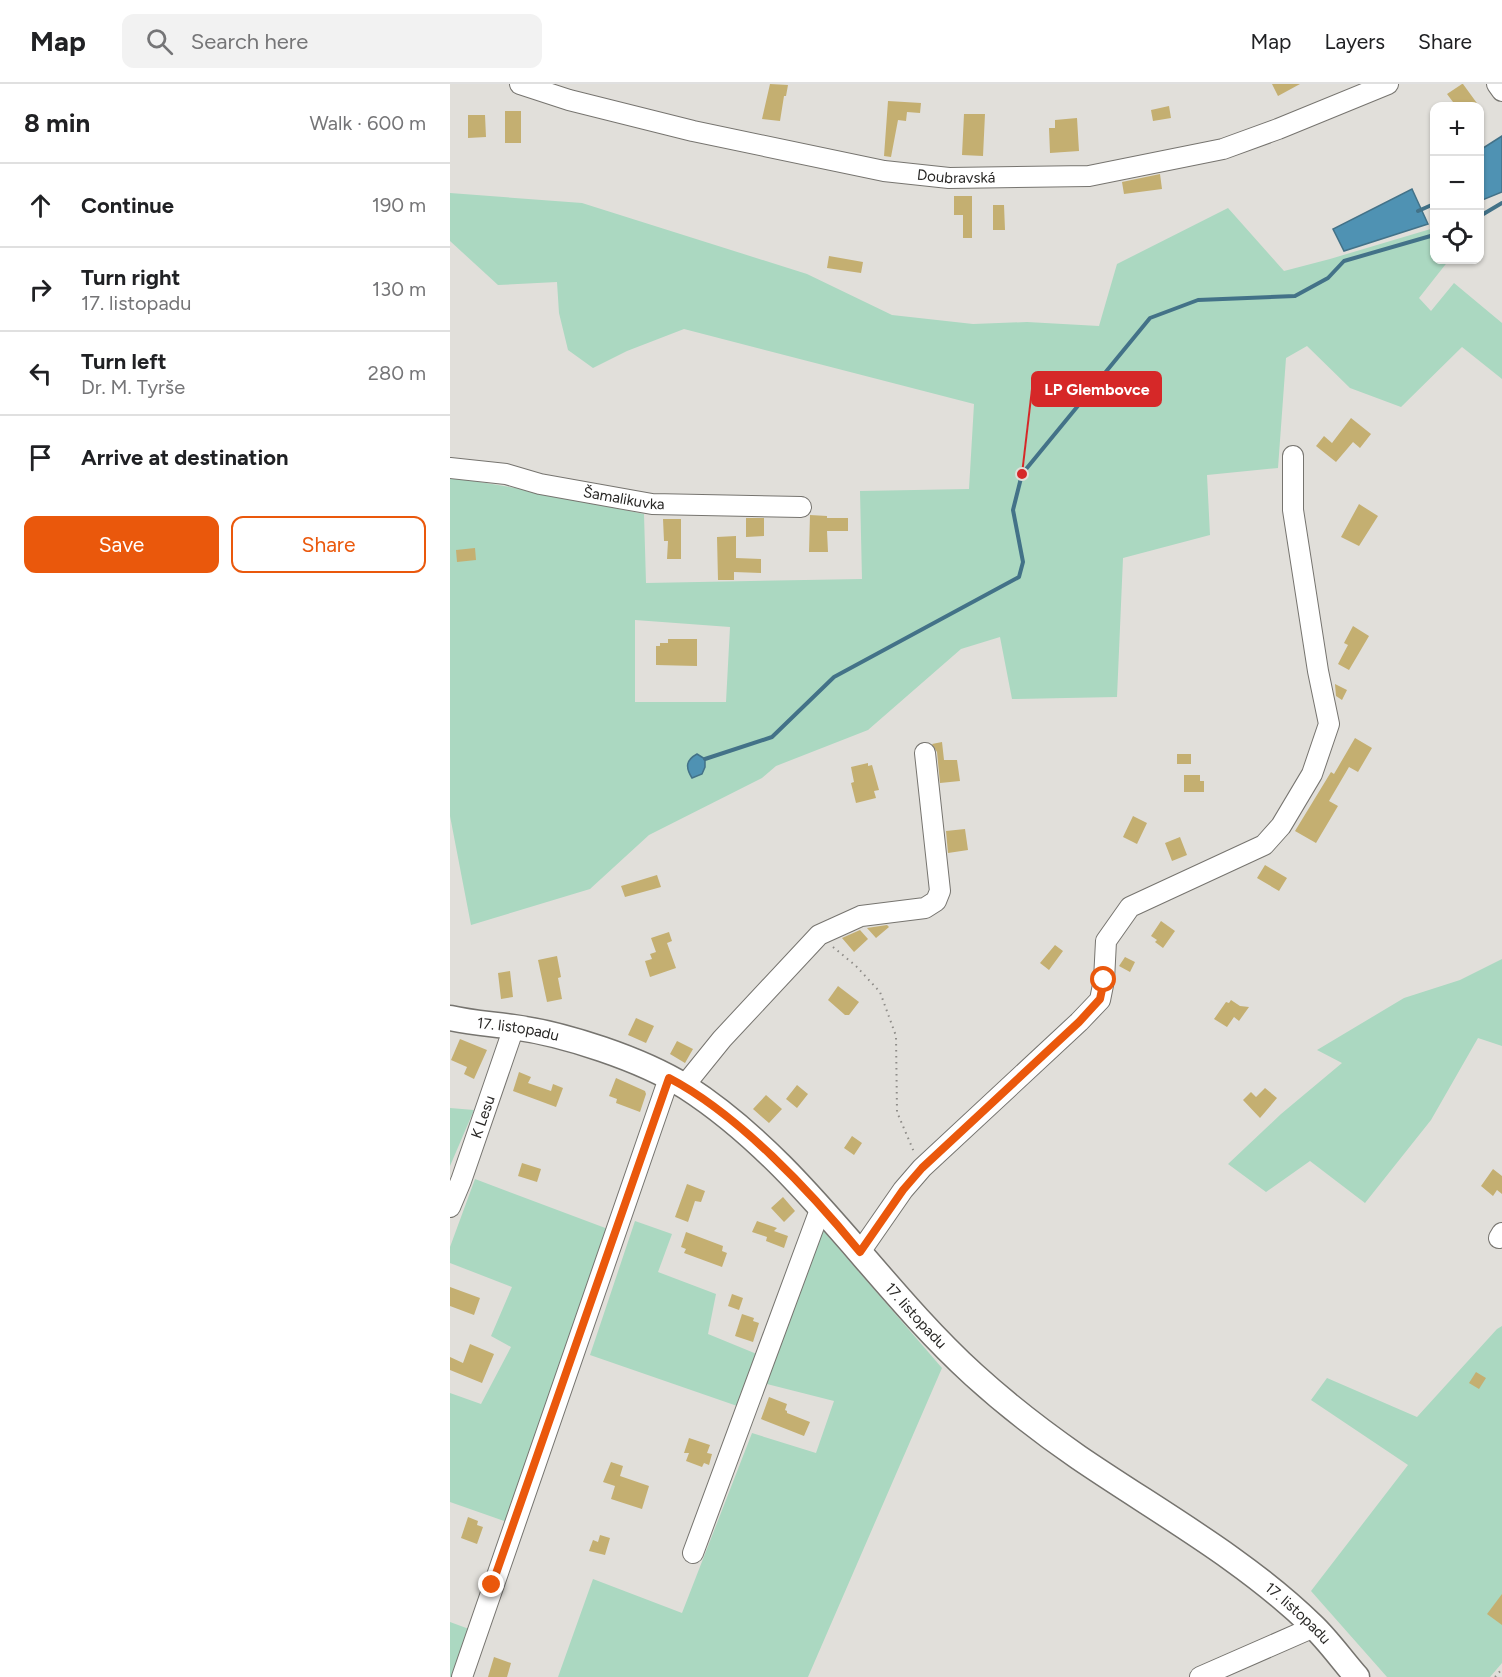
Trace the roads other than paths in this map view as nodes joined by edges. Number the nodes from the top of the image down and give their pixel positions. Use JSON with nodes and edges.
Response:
{"nodes":[{"id":1,"x":520,"y":84,"type":"edge"},
{"id":2,"x":1388,"y":84,"type":"edge"},
{"id":3,"x":1497,"y":84,"type":"edge"},
{"id":4,"x":1502,"y":91,"type":"edge"},
{"id":5,"x":569,"y":92,"type":"edge"},
{"id":6,"x":1293,"y":456,"type":"dead end"},
{"id":7,"x":450,"y":468,"type":"edge"},
{"id":8,"x":801,"y":507,"type":"dead end"},
{"id":9,"x":925,"y":753,"type":"dead end"},
{"id":10,"x":450,"y":1018,"type":"edge"},
{"id":11,"x":514,"y":1027,"type":"junction"},
{"id":12,"x":677,"y":1082,"type":"junction"},
{"id":13,"x":450,"y":1207,"type":"edge"},
{"id":14,"x":821,"y":1207,"type":"junction"},
{"id":15,"x":860,"y":1252,"type":"junction"},
{"id":16,"x":693,"y":1553,"type":"dead end"},
{"id":17,"x":1314,"y":1627,"type":"junction"},
{"id":18,"x":462,"y":1677,"type":"edge"},
{"id":19,"x":1200,"y":1677,"type":"edge"},
{"id":20,"x":1357,"y":1677,"type":"edge"}],
"edges":[{"from":1,"to":5,"type":"street","name":"Doubravská"},
{"from":2,"to":5,"type":"street","name":"Doubravská"},
{"from":3,"to":4,"type":"street"},
{"from":6,"to":15,"type":"street"},
{"from":7,"to":8,"type":"street","name":"Šamalikuvka"},
{"from":9,"to":12,"type":"street"},
{"from":10,"to":11,"type":"main road","name":"17. listopadu"},
{"from":11,"to":12,"type":"main road","name":"17. listopadu"},
{"from":11,"to":13,"type":"street","name":"K Lesu"},
{"from":12,"to":14,"type":"main road","name":"17. listopadu"},
{"from":12,"to":18,"type":"street"},
{"from":14,"to":15,"type":"main road","name":"17. listopadu"},
{"from":14,"to":16,"type":"street"},
{"from":15,"to":17,"type":"main road","name":"17. listopadu"},
{"from":17,"to":19,"type":"street"},
{"from":17,"to":20,"type":"main road","name":"17. listopadu"}]}
